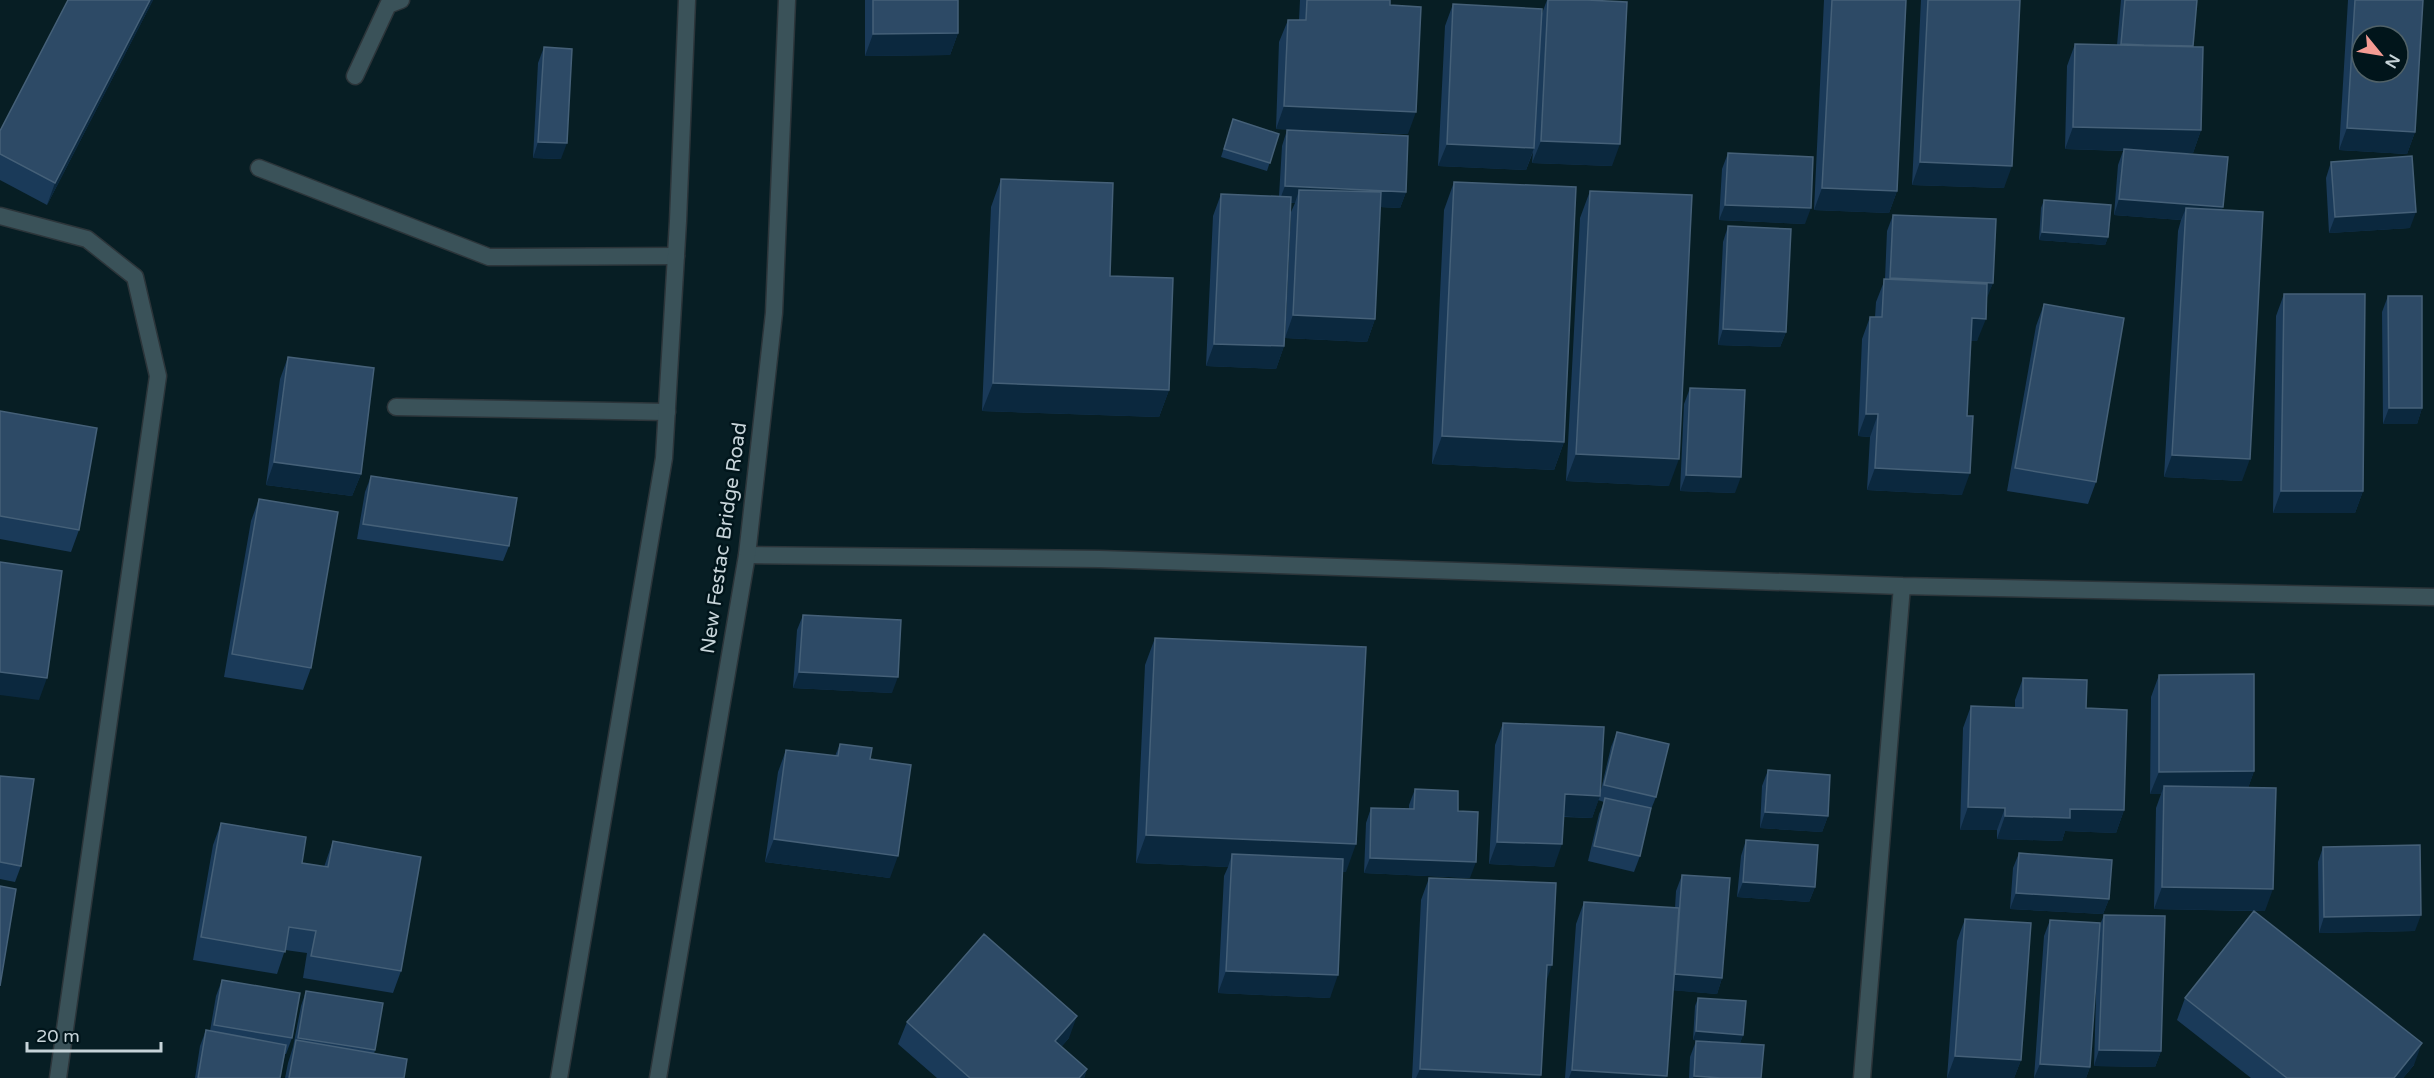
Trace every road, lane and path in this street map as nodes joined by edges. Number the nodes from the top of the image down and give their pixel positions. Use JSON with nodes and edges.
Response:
{"nodes":[{"id":1,"x":401,"y":0,"type":"edge"},
{"id":2,"x":687,"y":0,"type":"edge"},
{"id":3,"x":787,"y":0,"type":"edge"},
{"id":4,"x":355,"y":76,"type":"dead end"},
{"id":5,"x":259,"y":168,"type":"dead end"},
{"id":6,"x":0,"y":216,"type":"edge"},
{"id":7,"x":676,"y":256,"type":"junction"},
{"id":8,"x":396,"y":407,"type":"dead end"},
{"id":9,"x":667,"y":412,"type":"junction"},
{"id":10,"x":747,"y":555,"type":"junction"},
{"id":11,"x":1902,"y":586,"type":"junction"},
{"id":12,"x":2434,"y":597,"type":"edge"},
{"id":13,"x":58,"y":1078,"type":"edge"},
{"id":14,"x":559,"y":1078,"type":"edge"},
{"id":15,"x":658,"y":1078,"type":"edge"},
{"id":16,"x":1862,"y":1078,"type":"edge"}],
"edges":[{"from":1,"to":4,"type":"street"},
{"from":2,"to":7,"type":"street"},
{"from":3,"to":10,"type":"street","name":"New Festac Bridge Road"},
{"from":5,"to":7,"type":"street"},
{"from":6,"to":13,"type":"street"},
{"from":7,"to":9,"type":"street"},
{"from":8,"to":9,"type":"street"},
{"from":9,"to":14,"type":"street"},
{"from":10,"to":11,"type":"street"},
{"from":10,"to":15,"type":"street","name":"New Festac Bridge Road"},
{"from":11,"to":12,"type":"street"},
{"from":11,"to":16,"type":"street"}]}
